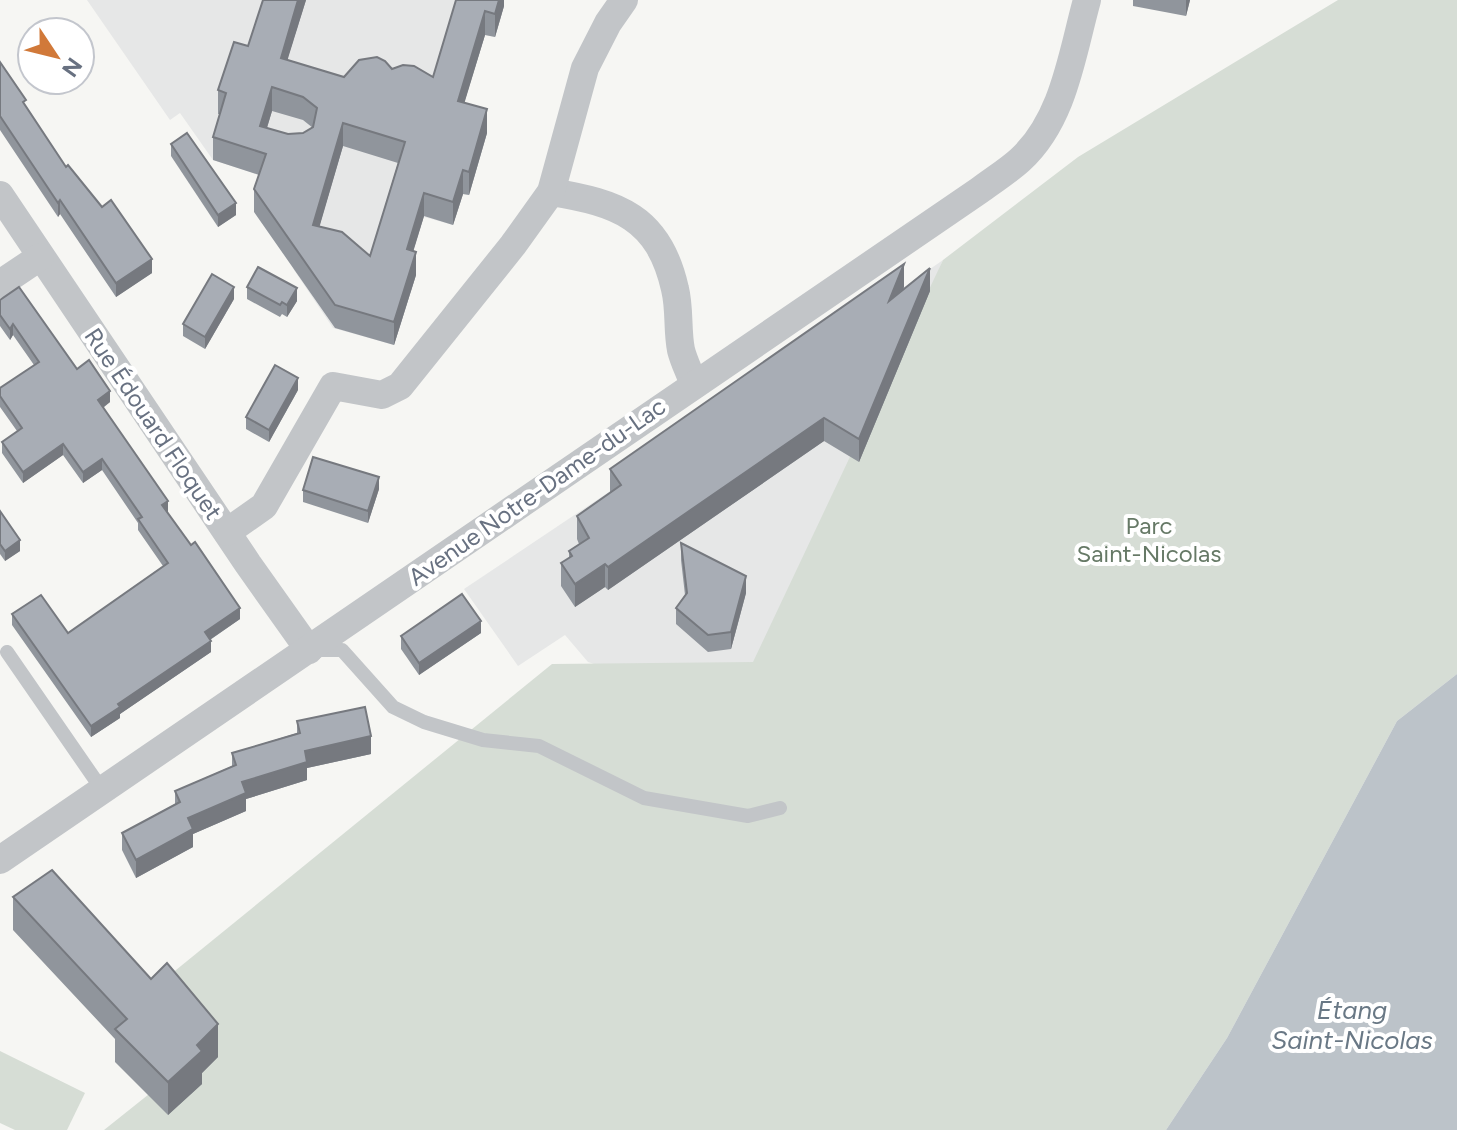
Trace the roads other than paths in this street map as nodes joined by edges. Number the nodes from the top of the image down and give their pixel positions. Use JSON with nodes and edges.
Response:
{"nodes":[{"id":1,"x":624,"y":0,"type":"edge"},
{"id":2,"x":1087,"y":0,"type":"edge"},
{"id":3,"x":551,"y":192,"type":"junction"},
{"id":4,"x":0,"y":195,"type":"edge"},
{"id":5,"x":40,"y":257,"type":"junction"},
{"id":6,"x":0,"y":284,"type":"edge"},
{"id":7,"x":694,"y":385,"type":"junction"},
{"id":8,"x":227,"y":532,"type":"junction"},
{"id":9,"x":309,"y":650,"type":"junction"},
{"id":10,"x":7,"y":652,"type":"dead end"},
{"id":11,"x":103,"y":791,"type":"junction"},
{"id":12,"x":780,"y":808,"type":"dead end"},
{"id":13,"x":0,"y":860,"type":"edge"}],
"edges":[{"from":1,"to":3,"type":"street"},
{"from":2,"to":7,"type":"street","name":"Avenue Notre-Dame-du-Lac"},
{"from":3,"to":7,"type":"street"},
{"from":3,"to":8,"type":"street"},
{"from":4,"to":5,"type":"street","name":"Rue Édouard Floquet"},
{"from":5,"to":6,"type":"street"},
{"from":5,"to":8,"type":"street","name":"Rue Édouard Floquet"},
{"from":7,"to":9,"type":"street","name":"Avenue Notre-Dame-du-Lac"},
{"from":8,"to":9,"type":"street","name":"Rue Édouard Floquet"},
{"from":9,"to":11,"type":"street","name":"Avenue Notre-Dame-du-Lac"},
{"from":9,"to":12,"type":"lane"},
{"from":10,"to":11,"type":"lane"},
{"from":11,"to":13,"type":"street","name":"Avenue Notre-Dame-du-Lac"}]}
